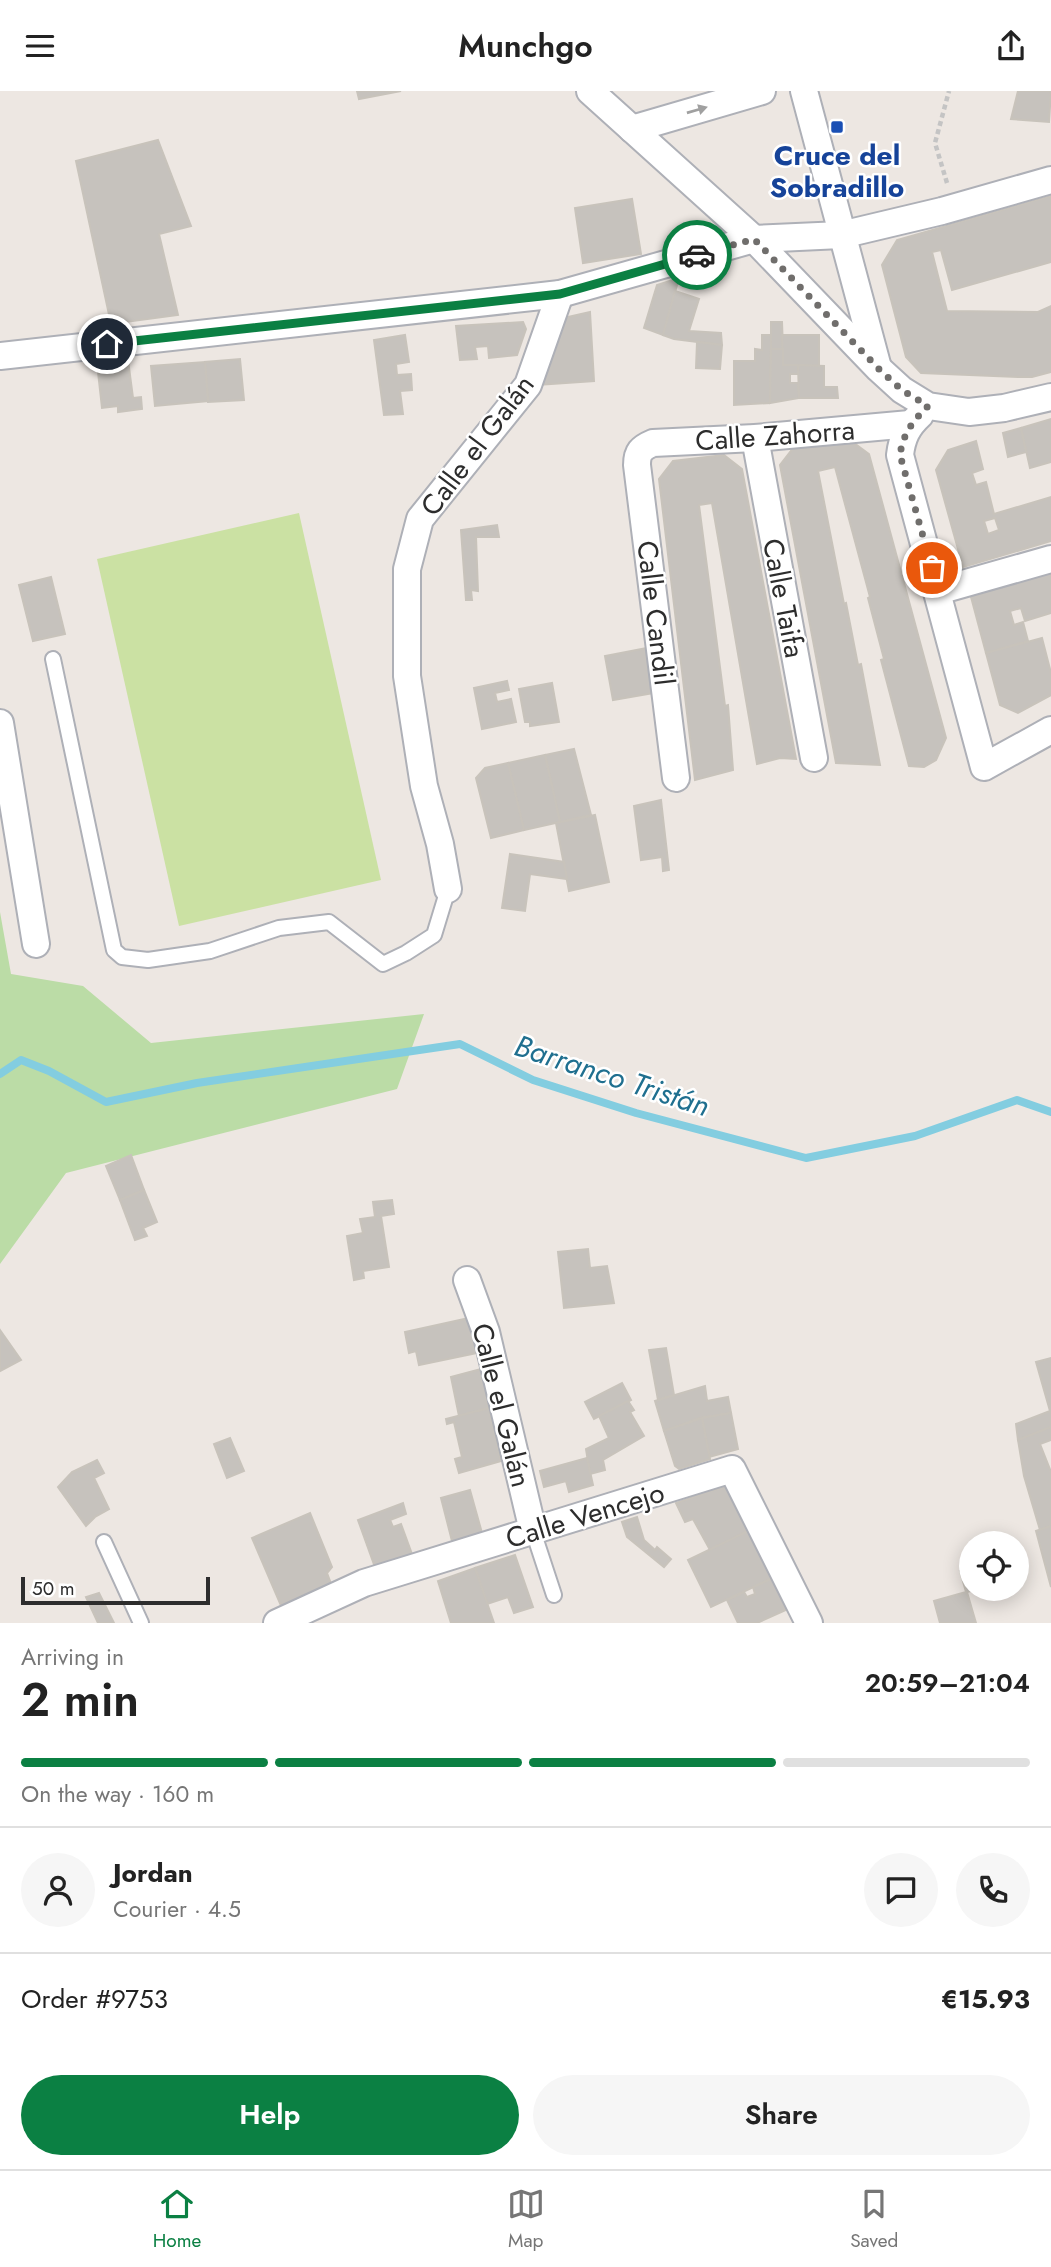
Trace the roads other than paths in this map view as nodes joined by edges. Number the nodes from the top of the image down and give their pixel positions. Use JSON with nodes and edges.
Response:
{"nodes":[{"id":1,"x":590,"y":91,"type":"edge"},
{"id":2,"x":762,"y":91,"type":"edge"},
{"id":3,"x":804,"y":91,"type":"edge"},
{"id":4,"x":632,"y":129,"type":"junction"},
{"id":5,"x":1051,"y":180,"type":"edge"},
{"id":6,"x":841,"y":235,"type":"junction"},
{"id":7,"x":754,"y":239,"type":"junction"},
{"id":8,"x":560,"y":294,"type":"junction"},
{"id":9,"x":0,"y":356,"type":"edge"},
{"id":10,"x":879,"y":369,"type":"junction"},
{"id":11,"x":1051,"y":397,"type":"edge"},
{"id":12,"x":919,"y":415,"type":"junction"},
{"id":13,"x":755,"y":438,"type":"junction"},
{"id":14,"x":642,"y":448,"type":"joint"},
{"id":15,"x":1051,"y":558,"type":"edge"},
{"id":16,"x":938,"y":591,"type":"junction"},
{"id":17,"x":53,"y":659,"type":"dead end"},
{"id":18,"x":0,"y":723,"type":"edge"},
{"id":19,"x":1051,"y":730,"type":"edge"},
{"id":20,"x":814,"y":758,"type":"dead end"},
{"id":21,"x":677,"y":778,"type":"dead end"},
{"id":22,"x":448,"y":889,"type":"joint"},
{"id":23,"x":36,"y":944,"type":"dead end"},
{"id":24,"x":467,"y":1280,"type":"dead end"},
{"id":25,"x":533,"y":1531,"type":"junction"},
{"id":26,"x":104,"y":1542,"type":"dead end"},
{"id":27,"x":554,"y":1595,"type":"dead end"},
{"id":28,"x":141,"y":1623,"type":"edge"},
{"id":29,"x":277,"y":1623,"type":"edge"},
{"id":30,"x":809,"y":1623,"type":"edge"}],
"edges":[{"from":1,"to":4,"type":"street"},
{"from":4,"to":2,"type":"street","one_way":true},
{"from":3,"to":6,"type":"street"},
{"from":4,"to":7,"type":"street"},
{"from":5,"to":6,"type":"street"},
{"from":6,"to":7,"type":"street"},
{"from":6,"to":10,"type":"street"},
{"from":7,"to":8,"type":"street"},
{"from":7,"to":10,"type":"street"},
{"from":8,"to":9,"type":"street"},
{"from":8,"to":22,"type":"street","name":"Calle el Galán"},
{"from":10,"to":12,"type":"street"},
{"from":11,"to":12,"type":"street"},
{"from":12,"to":13,"type":"street","name":"Calle Zahorra"},
{"from":12,"to":16,"type":"street"},
{"from":13,"to":14,"type":"street","name":"Calle Zahorra"},
{"from":13,"to":20,"type":"street","name":"Calle Taifa"},
{"from":14,"to":21,"type":"street","name":"Calle Candil"},
{"from":15,"to":16,"type":"street"},
{"from":16,"to":19,"type":"street"},
{"from":17,"to":22,"type":"lane"},
{"from":18,"to":23,"type":"street"},
{"from":24,"to":25,"type":"street","name":"Calle el Galán"},
{"from":25,"to":27,"type":"lane"},
{"from":25,"to":29,"type":"street","name":"Calle Vencejo"},
{"from":25,"to":30,"type":"street","name":"Calle Vencejo"},
{"from":26,"to":28,"type":"lane"}]}
